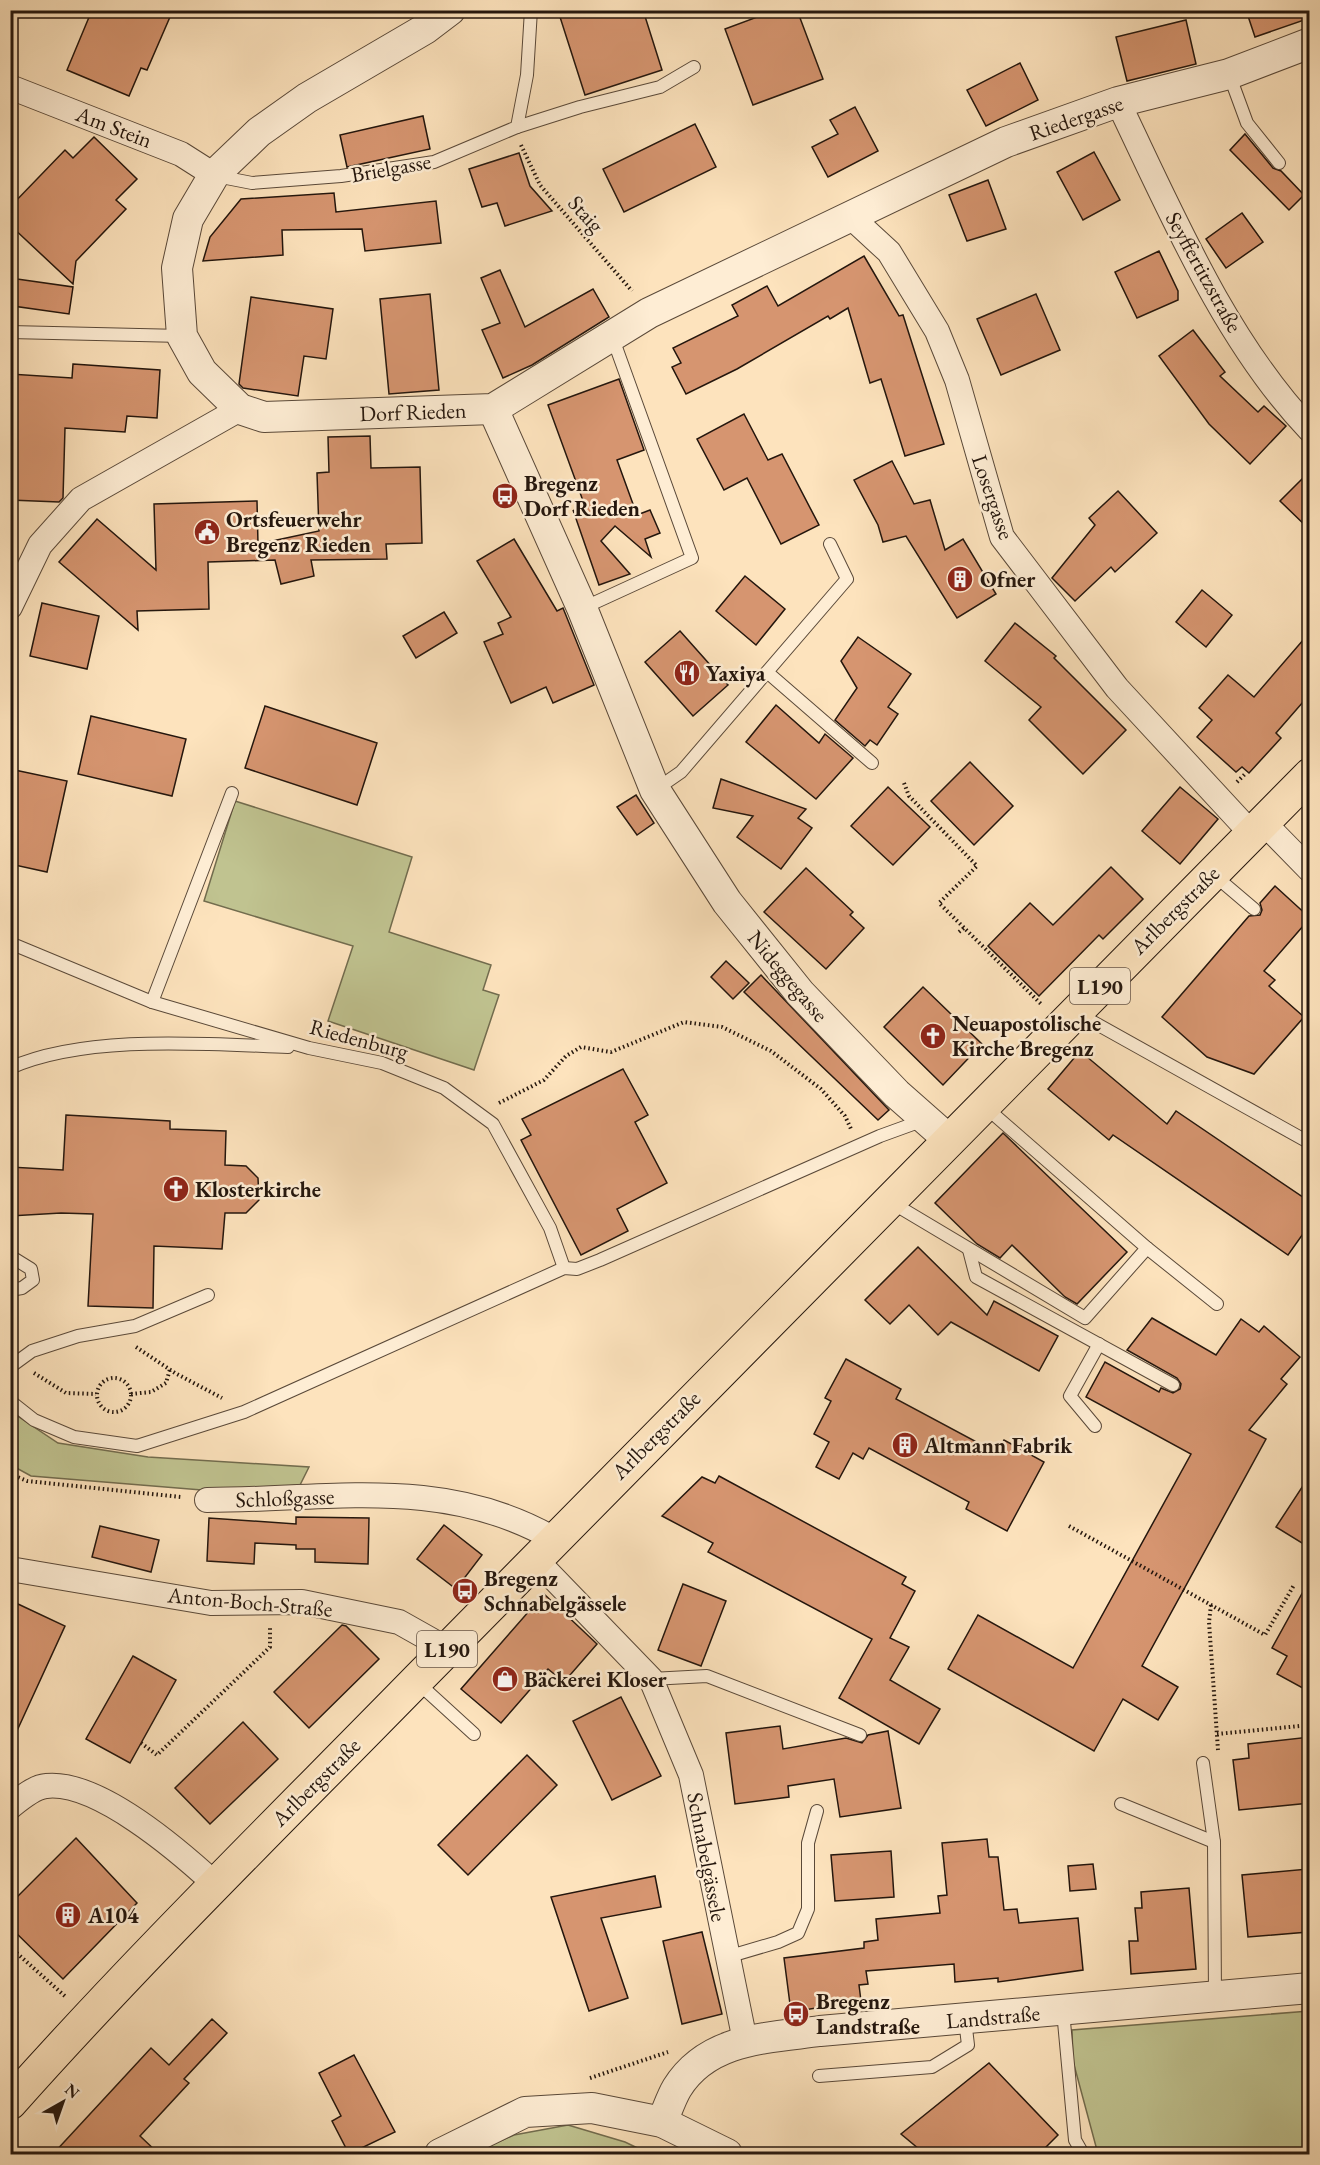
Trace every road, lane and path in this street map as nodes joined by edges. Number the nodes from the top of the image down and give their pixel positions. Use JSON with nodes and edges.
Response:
{"nodes":[{"id":1,"x":450,"y":10,"type":"edge"},
{"id":2,"x":531,"y":10,"type":"edge"},
{"id":3,"x":1310,"y":43,"type":"edge"},
{"id":4,"x":694,"y":67,"type":"dead end"},
{"id":5,"x":1229,"y":74,"type":"junction"},
{"id":6,"x":10,"y":87,"type":"edge"},
{"id":7,"x":1118,"y":102,"type":"junction"},
{"id":8,"x":517,"y":127,"type":"junction"},
{"id":9,"x":1279,"y":164,"type":"dead end"},
{"id":10,"x":214,"y":175,"type":"junction"},
{"id":11,"x":851,"y":217,"type":"junction"},
{"id":12,"x":649,"y":313,"type":"junction"},
{"id":13,"x":10,"y":332,"type":"edge"},
{"id":14,"x":182,"y":336,"type":"junction"},
{"id":15,"x":612,"y":336,"type":"junction"},
{"id":16,"x":240,"y":409,"type":"junction"},
{"id":17,"x":493,"y":409,"type":"junction"},
{"id":18,"x":1310,"y":430,"type":"edge"},
{"id":19,"x":830,"y":544,"type":"dead end"},
{"id":20,"x":10,"y":607,"type":"edge"},
{"id":21,"x":582,"y":608,"type":"junction"},
{"id":22,"x":766,"y":672,"type":"junction"},
{"id":23,"x":872,"y":763,"type":"dead end"},
{"id":24,"x":1310,"y":775,"type":"edge"},
{"id":25,"x":904,"y":783,"type":"dead end"},
{"id":26,"x":655,"y":789,"type":"junction"},
{"id":27,"x":232,"y":792,"type":"dead end"},
{"id":28,"x":1257,"y":828,"type":"junction"},
{"id":29,"x":1310,"y":870,"type":"edge"},
{"id":30,"x":1212,"y":873,"type":"junction"},
{"id":31,"x":1254,"y":909,"type":"dead end"},
{"id":32,"x":964,"y":928,"type":"junction"},
{"id":33,"x":959,"y":932,"type":"dead end"},
{"id":34,"x":10,"y":943,"type":"edge"},
{"id":35,"x":152,"y":1002,"type":"junction"},
{"id":36,"x":1059,"y":1009,"type":"junction"},
{"id":37,"x":309,"y":1048,"type":"junction"},
{"id":38,"x":10,"y":1068,"type":"edge"},
{"id":39,"x":982,"y":1104,"type":"junction"},
{"id":40,"x":478,"y":1114,"type":"junction"},
{"id":41,"x":936,"y":1130,"type":"junction"},
{"id":42,"x":1310,"y":1143,"type":"edge"},
{"id":43,"x":860,"y":1146,"type":"junction"},
{"id":44,"x":888,"y":1200,"type":"junction"},
{"id":45,"x":1147,"y":1248,"type":"junction"},
{"id":46,"x":969,"y":1250,"type":"junction"},
{"id":47,"x":10,"y":1256,"type":"edge"},
{"id":48,"x":564,"y":1268,"type":"junction"},
{"id":49,"x":10,"y":1290,"type":"edge"},
{"id":50,"x":208,"y":1295,"type":"dead end"},
{"id":51,"x":1217,"y":1304,"type":"dead end"},
{"id":52,"x":120,"y":1328,"type":"junction"},
{"id":53,"x":1099,"y":1344,"type":"junction"},
{"id":54,"x":15,"y":1364,"type":"edge"},
{"id":55,"x":170,"y":1370,"type":"junction"},
{"id":56,"x":1173,"y":1385,"type":"dead end"},
{"id":57,"x":96,"y":1394,"type":"junction"},
{"id":58,"x":132,"y":1394,"type":"junction"},
{"id":59,"x":10,"y":1401,"type":"edge"},
{"id":60,"x":244,"y":1412,"type":"junction"},
{"id":61,"x":1095,"y":1426,"type":"dead end"},
{"id":62,"x":10,"y":1474,"type":"edge"},
{"id":63,"x":207,"y":1500,"type":"joint"},
{"id":64,"x":1069,"y":1527,"type":"dead end"},
{"id":65,"x":545,"y":1549,"type":"junction"},
{"id":66,"x":10,"y":1569,"type":"edge"},
{"id":67,"x":1294,"y":1585,"type":"dead end"},
{"id":68,"x":270,"y":1602,"type":"junction"},
{"id":69,"x":1211,"y":1605,"type":"junction"},
{"id":70,"x":447,"y":1649,"type":"junction"},
{"id":71,"x":651,"y":1679,"type":"junction"},
{"id":72,"x":416,"y":1681,"type":"junction"},
{"id":73,"x":1310,"y":1725,"type":"edge"},
{"id":74,"x":474,"y":1734,"type":"dead end"},
{"id":75,"x":1217,"y":1734,"type":"junction"},
{"id":76,"x":860,"y":1735,"type":"dead end"},
{"id":77,"x":141,"y":1743,"type":"dead end"},
{"id":78,"x":1219,"y":1756,"type":"dead end"},
{"id":79,"x":1203,"y":1763,"type":"dead end"},
{"id":80,"x":1121,"y":1804,"type":"dead end"},
{"id":81,"x":10,"y":1806,"type":"edge"},
{"id":82,"x":816,"y":1811,"type":"dead end"},
{"id":83,"x":1214,"y":1842,"type":"junction"},
{"id":84,"x":215,"y":1884,"type":"junction"},
{"id":85,"x":10,"y":1947,"type":"edge"},
{"id":86,"x":727,"y":1957,"type":"junction"},
{"id":87,"x":1310,"y":1988,"type":"edge"},
{"id":88,"x":1215,"y":1997,"type":"junction"},
{"id":89,"x":1063,"y":2011,"type":"junction"},
{"id":90,"x":87,"y":2018,"type":"junction"},
{"id":91,"x":965,"y":2020,"type":"junction"},
{"id":92,"x":745,"y":2041,"type":"junction"},
{"id":93,"x":713,"y":2052,"type":"junction"},
{"id":94,"x":819,"y":2076,"type":"dead end"},
{"id":95,"x":582,"y":2081,"type":"dead end"},
{"id":96,"x":10,"y":2103,"type":"edge"},
{"id":97,"x":662,"y":2122,"type":"junction"},
{"id":98,"x":440,"y":2154,"type":"edge"},
{"id":99,"x":727,"y":2154,"type":"edge"},
{"id":100,"x":1083,"y":2154,"type":"edge"}],
"edges":[{"from":1,"to":10,"type":"street"},
{"from":2,"to":8,"type":"lane"},
{"from":3,"to":5,"type":"street","name":"Riedergasse"},
{"from":4,"to":8,"type":"lane","name":"Brielgasse"},
{"from":5,"to":7,"type":"street","name":"Riedergasse"},
{"from":5,"to":9,"type":"lane"},
{"from":6,"to":10,"type":"street","name":"Am Stein"},
{"from":7,"to":11,"type":"street","name":"Riedergasse"},
{"from":7,"to":18,"type":"street","name":"Seyffertitzstraße"},
{"from":8,"to":10,"type":"lane","name":"Brielgasse"},
{"from":8,"to":12,"type":"path","name":"Staig"},
{"from":10,"to":14,"type":"street"},
{"from":11,"to":12,"type":"street","name":"Dorf Rieden"},
{"from":11,"to":28,"type":"street","name":"Losergasse"},
{"from":12,"to":15,"type":"street","name":"Dorf Rieden"},
{"from":13,"to":14,"type":"lane"},
{"from":14,"to":16,"type":"street"},
{"from":15,"to":17,"type":"street","name":"Dorf Rieden"},
{"from":15,"to":21,"type":"lane"},
{"from":16,"to":17,"type":"street","name":"Dorf Rieden"},
{"from":16,"to":20,"type":"street"},
{"from":17,"to":21,"type":"street","name":"Nideggegasse"},
{"from":19,"to":22,"type":"lane"},
{"from":21,"to":26,"type":"street","name":"Nideggegasse"},
{"from":22,"to":23,"type":"lane"},
{"from":22,"to":26,"type":"lane"},
{"from":24,"to":28,"type":"main road","name":"Arlbergstraße","number":"L190"},
{"from":25,"to":32,"type":"path"},
{"from":26,"to":41,"type":"street","name":"Nideggegasse"},
{"from":27,"to":35,"type":"lane"},
{"from":28,"to":29,"type":"street","name":"Losergasse"},
{"from":28,"to":30,"type":"main road","name":"Arlbergstraße","number":"L190"},
{"from":30,"to":31,"type":"lane"},
{"from":30,"to":36,"type":"main road","name":"Arlbergstraße","number":"L190"},
{"from":32,"to":33,"type":"path"},
{"from":32,"to":36,"type":"path"},
{"from":34,"to":35,"type":"lane","name":"Riedenburg"},
{"from":35,"to":37,"type":"lane","name":"Riedenburg"},
{"from":36,"to":39,"type":"main road","name":"Arlbergstraße","number":"L190"},
{"from":36,"to":42,"type":"lane"},
{"from":37,"to":38,"type":"lane"},
{"from":37,"to":40,"type":"lane","name":"Riedenburg"},
{"from":39,"to":41,"type":"main road","name":"Arlbergstraße","number":"L190"},
{"from":39,"to":45,"type":"lane"},
{"from":40,"to":43,"type":"path"},
{"from":40,"to":48,"type":"lane","name":"Riedenburg"},
{"from":41,"to":43,"type":"lane"},
{"from":41,"to":44,"type":"main road","name":"Arlbergstraße","number":"L190"},
{"from":43,"to":48,"type":"lane"},
{"from":44,"to":46,"type":"lane"},
{"from":44,"to":65,"type":"main road","name":"Arlbergstraße","number":"L190"},
{"from":45,"to":46,"type":"lane"},
{"from":45,"to":51,"type":"lane"},
{"from":46,"to":53,"type":"lane"},
{"from":47,"to":49,"type":"lane"},
{"from":48,"to":60,"type":"lane"},
{"from":50,"to":52,"type":"lane"},
{"from":52,"to":54,"type":"lane"},
{"from":52,"to":55,"type":"path"},
{"from":53,"to":56,"type":"lane"},
{"from":53,"to":61,"type":"lane"},
{"from":54,"to":57,"type":"path"},
{"from":55,"to":58,"type":"path"},
{"from":55,"to":60,"type":"path"},
{"from":57,"to":58,"type":"path"},
{"from":57,"to":58,"type":"path"},
{"from":59,"to":60,"type":"lane"},
{"from":62,"to":63,"type":"path","name":"Schloßgasse"},
{"from":63,"to":65,"type":"street","name":"Schloßgasse"},
{"from":64,"to":69,"type":"path"},
{"from":65,"to":70,"type":"main road","name":"Arlbergstraße","number":"L190"},
{"from":65,"to":71,"type":"street","name":"Schnabelgässele"},
{"from":66,"to":68,"type":"street","name":"Anton-Boch-Straße"},
{"from":67,"to":69,"type":"path"},
{"from":68,"to":70,"type":"street","name":"Anton-Boch-Straße"},
{"from":68,"to":77,"type":"path"},
{"from":69,"to":75,"type":"path"},
{"from":70,"to":72,"type":"main road","name":"Arlbergstraße","number":"L190"},
{"from":71,"to":76,"type":"lane"},
{"from":71,"to":86,"type":"street","name":"Schnabelgässele"},
{"from":72,"to":74,"type":"lane"},
{"from":72,"to":84,"type":"main road","name":"Arlbergstraße","number":"L190"},
{"from":73,"to":75,"type":"path"},
{"from":75,"to":78,"type":"path"},
{"from":79,"to":83,"type":"lane"},
{"from":80,"to":83,"type":"lane"},
{"from":81,"to":84,"type":"street"},
{"from":82,"to":86,"type":"lane"},
{"from":83,"to":88,"type":"lane"},
{"from":84,"to":90,"type":"main road","name":"Arlbergstraße","number":"L190"},
{"from":85,"to":90,"type":"path"},
{"from":86,"to":92,"type":"street","name":"Schnabelgässele"},
{"from":87,"to":88,"type":"street","name":"Landstraße"},
{"from":88,"to":89,"type":"street","name":"Landstraße"},
{"from":89,"to":91,"type":"street","name":"Landstraße"},
{"from":89,"to":100,"type":"lane"},
{"from":90,"to":96,"type":"main road","name":"Arlbergstraße","number":"L190"},
{"from":91,"to":92,"type":"street","name":"Landstraße"},
{"from":91,"to":94,"type":"lane"},
{"from":92,"to":93,"type":"street","name":"Landstraße"},
{"from":93,"to":95,"type":"path"},
{"from":93,"to":97,"type":"street","name":"Landstraße"},
{"from":97,"to":98,"type":"street"},
{"from":97,"to":99,"type":"street"}]}
